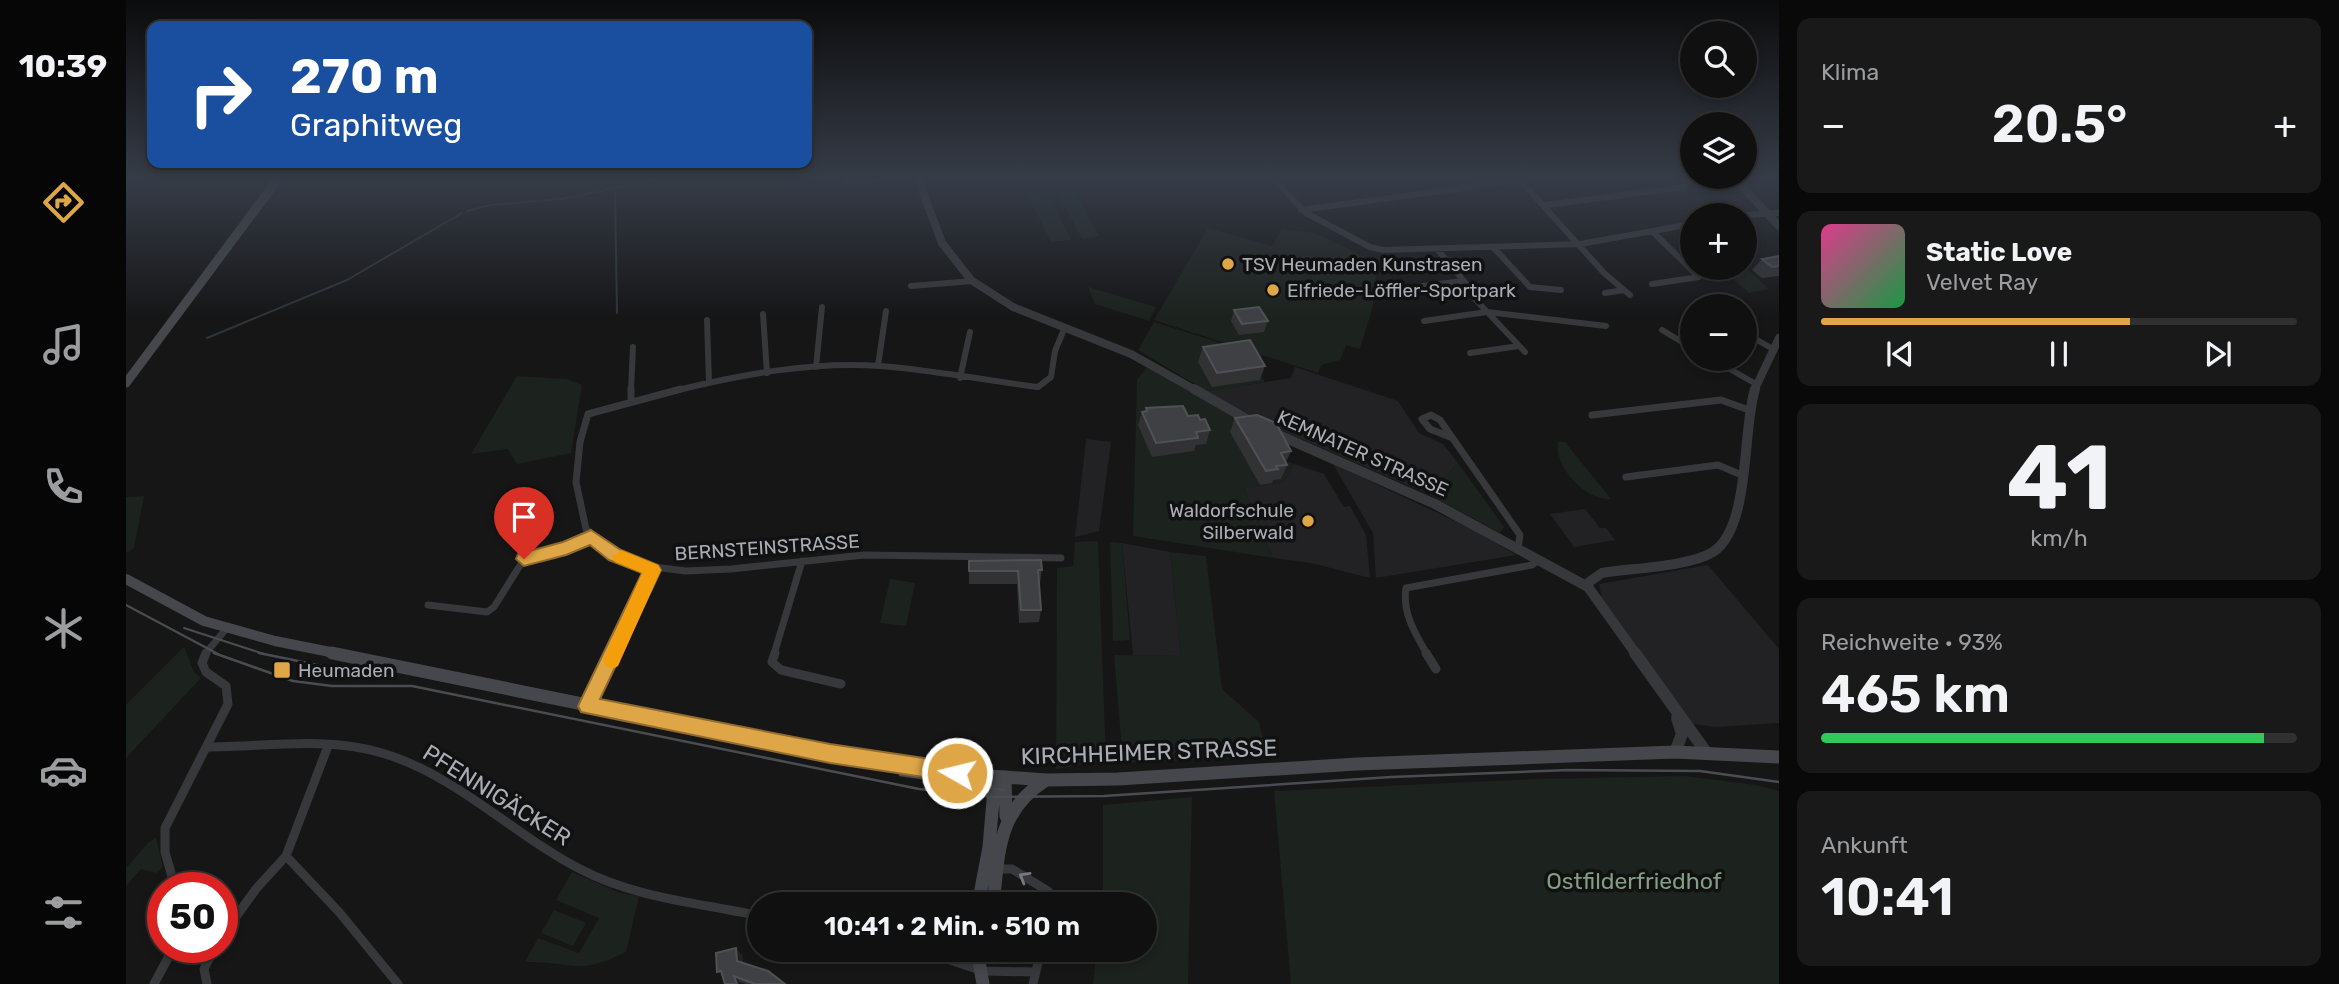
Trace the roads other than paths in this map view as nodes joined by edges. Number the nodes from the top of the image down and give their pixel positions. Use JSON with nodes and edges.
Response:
{"nodes":[{"id":1,"x":244,"y":225,"type":"edge"},
{"id":2,"x":936,"y":225,"type":"edge"},
{"id":3,"x":1329,"y":225,"type":"edge"},
{"id":4,"x":1563,"y":225,"type":"edge"},
{"id":5,"x":1680,"y":226,"type":"edge"},
{"id":6,"x":1652,"y":232,"type":"junction"},
{"id":7,"x":1580,"y":244,"type":"junction"},
{"id":8,"x":1493,"y":247,"type":"junction"},
{"id":9,"x":1437,"y":249,"type":"junction"},
{"id":10,"x":973,"y":281,"type":"junction"},
{"id":11,"x":1463,"y":281,"type":"junction"},
{"id":12,"x":1652,"y":284,"type":"dead end"},
{"id":13,"x":911,"y":286,"type":"dead end"},
{"id":14,"x":1399,"y":289,"type":"dead end"},
{"id":15,"x":1561,"y":290,"type":"dead end"},
{"id":16,"x":1605,"y":293,"type":"dead end"},
{"id":17,"x":822,"y":307,"type":"dead end"},
{"id":18,"x":886,"y":311,"type":"dead end"},
{"id":19,"x":1487,"y":312,"type":"junction"},
{"id":20,"x":762,"y":314,"type":"dead end"},
{"id":21,"x":707,"y":320,"type":"dead end"},
{"id":22,"x":1424,"y":321,"type":"dead end"},
{"id":23,"x":1606,"y":326,"type":"dead end"},
{"id":24,"x":1065,"y":327,"type":"junction"},
{"id":25,"x":1662,"y":330,"type":"dead end"},
{"id":26,"x":970,"y":332,"type":"dead end"},
{"id":27,"x":1779,"y":338,"type":"edge"},
{"id":28,"x":1757,"y":340,"type":"edge"},
{"id":29,"x":1680,"y":341,"type":"edge"},
{"id":30,"x":1519,"y":346,"type":"junction"},
{"id":31,"x":633,"y":347,"type":"dead end"},
{"id":32,"x":1773,"y":349,"type":"junction"},
{"id":33,"x":1525,"y":352,"type":"dead end"},
{"id":34,"x":1471,"y":353,"type":"dead end"},
{"id":35,"x":878,"y":366,"type":"junction"},
{"id":36,"x":816,"y":367,"type":"junction"},
{"id":37,"x":1733,"y":371,"type":"edge"},
{"id":38,"x":767,"y":373,"type":"junction"},
{"id":39,"x":960,"y":378,"type":"junction"},
{"id":40,"x":709,"y":382,"type":"junction"},
{"id":41,"x":126,"y":383,"type":"edge"},
{"id":42,"x":1756,"y":384,"type":"junction"},
{"id":43,"x":631,"y":400,"type":"junction"},
{"id":44,"x":1749,"y":410,"type":"junction"},
{"id":45,"x":1592,"y":415,"type":"dead end"},
{"id":46,"x":1450,"y":437,"type":"dead end"},
{"id":47,"x":1744,"y":476,"type":"junction"},
{"id":48,"x":1626,"y":477,"type":"dead end"},
{"id":49,"x":591,"y":536,"type":"junction"},
{"id":50,"x":1518,"y":548,"type":"junction"},
{"id":51,"x":1061,"y":558,"type":"dead end"},
{"id":52,"x":1539,"y":560,"type":"junction"},
{"id":53,"x":802,"y":561,"type":"junction"},
{"id":54,"x":652,"y":570,"type":"junction"},
{"id":55,"x":126,"y":579,"type":"edge"},
{"id":56,"x":1588,"y":587,"type":"junction"},
{"id":57,"x":428,"y":605,"type":"dead end"},
{"id":58,"x":226,"y":628,"type":"junction"},
{"id":59,"x":1627,"y":652,"type":"dead end"},
{"id":60,"x":1642,"y":654,"type":"dead end"},
{"id":61,"x":1635,"y":663,"type":"dead end"},
{"id":62,"x":1651,"y":666,"type":"dead end"},
{"id":63,"x":1436,"y":670,"type":"dead end"},
{"id":64,"x":841,"y":684,"type":"dead end"},
{"id":65,"x":588,"y":706,"type":"junction"},
{"id":66,"x":1673,"y":708,"type":"junction"},
{"id":67,"x":328,"y":746,"type":"junction"},
{"id":68,"x":207,"y":747,"type":"junction"},
{"id":69,"x":1675,"y":752,"type":"junction"},
{"id":70,"x":1706,"y":752,"type":"junction"},
{"id":71,"x":1779,"y":757,"type":"edge"},
{"id":72,"x":1000,"y":777,"type":"junction"},
{"id":73,"x":1046,"y":780,"type":"junction"},
{"id":74,"x":1007,"y":818,"type":"junction"},
{"id":75,"x":286,"y":856,"type":"junction"},
{"id":76,"x":992,"y":870,"type":"junction"},
{"id":77,"x":171,"y":872,"type":"edge"},
{"id":78,"x":983,"y":892,"type":"edge"},
{"id":79,"x":993,"y":892,"type":"edge"},
{"id":80,"x":1048,"y":892,"type":"edge"},
{"id":81,"x":747,"y":913,"type":"edge"},
{"id":82,"x":238,"y":914,"type":"edge"},
{"id":83,"x":948,"y":962,"type":"edge"},
{"id":84,"x":1038,"y":962,"type":"edge"},
{"id":85,"x":165,"y":963,"type":"edge"},
{"id":86,"x":207,"y":963,"type":"edge"},
{"id":87,"x":1036,"y":972,"type":"junction"},
{"id":88,"x":983,"y":977,"type":"edge"},
{"id":89,"x":154,"y":984,"type":"edge"},
{"id":90,"x":207,"y":984,"type":"edge"},
{"id":91,"x":398,"y":984,"type":"edge"},
{"id":92,"x":1033,"y":984,"type":"edge"}],
"edges":[{"from":1,"to":41,"type":"main road"},
{"from":2,"to":10,"type":"street","name":"KEMNATER STRASSE"},
{"from":3,"to":9,"type":"street"},
{"from":4,"to":7,"type":"street"},
{"from":5,"to":6,"type":"street"},
{"from":6,"to":7,"type":"street"},
{"from":6,"to":12,"type":"street"},
{"from":7,"to":8,"type":"street"},
{"from":7,"to":16,"type":"street"},
{"from":8,"to":9,"type":"street"},
{"from":8,"to":15,"type":"street"},
{"from":9,"to":11,"type":"street"},
{"from":10,"to":13,"type":"street"},
{"from":10,"to":24,"type":"street","name":"KEMNATER STRASSE"},
{"from":11,"to":14,"type":"street"},
{"from":11,"to":19,"type":"street"},
{"from":17,"to":36,"type":"street"},
{"from":18,"to":35,"type":"street"},
{"from":19,"to":22,"type":"street"},
{"from":19,"to":23,"type":"street"},
{"from":19,"to":30,"type":"street"},
{"from":20,"to":38,"type":"street"},
{"from":21,"to":40,"type":"street"},
{"from":24,"to":39,"type":"street"},
{"from":24,"to":50,"type":"street","name":"KEMNATER STRASSE"},
{"from":25,"to":29,"type":"street"},
{"from":26,"to":39,"type":"street"},
{"from":27,"to":32,"type":"street"},
{"from":28,"to":32,"type":"street"},
{"from":30,"to":33,"type":"street"},
{"from":30,"to":34,"type":"street"},
{"from":31,"to":43,"type":"street"},
{"from":32,"to":42,"type":"street"},
{"from":35,"to":36,"type":"street"},
{"from":35,"to":39,"type":"street"},
{"from":36,"to":38,"type":"street"},
{"from":37,"to":42,"type":"street"},
{"from":38,"to":40,"type":"street"},
{"from":40,"to":43,"type":"street"},
{"from":42,"to":44,"type":"street"},
{"from":43,"to":49,"type":"street"},
{"from":44,"to":45,"type":"street"},
{"from":44,"to":47,"type":"street"},
{"from":46,"to":50,"type":"street"},
{"from":47,"to":48,"type":"street"},
{"from":47,"to":56,"type":"street"},
{"from":49,"to":54,"type":"street","name":"BERNSTEINSTRASSE"},
{"from":49,"to":57,"type":"street"},
{"from":50,"to":52,"type":"street","name":"KEMNATER STRASSE"},
{"from":51,"to":53,"type":"street","name":"BERNSTEINSTRASSE"},
{"from":52,"to":56,"type":"street","name":"KEMNATER STRASSE"},
{"from":52,"to":63,"type":"street"},
{"from":53,"to":54,"type":"street","name":"BERNSTEINSTRASSE"},
{"from":53,"to":64,"type":"street"},
{"from":54,"to":65,"type":"street"},
{"from":55,"to":58,"type":"main road","name":"KIRCHHEIMER STRASSE"},
{"from":56,"to":66,"type":"street"},
{"from":58,"to":65,"type":"main road","name":"KIRCHHEIMER STRASSE"},
{"from":58,"to":68,"type":"street"},
{"from":59,"to":61,"type":"street"},
{"from":60,"to":62,"type":"street"},
{"from":65,"to":72,"type":"main road","name":"KIRCHHEIMER STRASSE"},
{"from":66,"to":69,"type":"street"},
{"from":66,"to":70,"type":"street"},
{"from":67,"to":68,"type":"street","name":"PFENNIGÄCKER"},
{"from":67,"to":75,"type":"street"},
{"from":67,"to":81,"type":"street","name":"PFENNIGÄCKER"},
{"from":68,"to":77,"type":"street"},
{"from":69,"to":70,"type":"main road","name":"KIRCHHEIMER STRASSE"},
{"from":69,"to":73,"type":"main road","name":"KIRCHHEIMER STRASSE"},
{"from":70,"to":71,"type":"main road","name":"KIRCHHEIMER STRASSE"},
{"from":72,"to":73,"type":"main road","name":"KIRCHHEIMER STRASSE"},
{"from":72,"to":74,"type":"main road"},
{"from":72,"to":76,"type":"main road"},
{"from":73,"to":74,"type":"main road"},
{"from":74,"to":76,"type":"main road"},
{"from":75,"to":82,"type":"street"},
{"from":75,"to":91,"type":"street"},
{"from":76,"to":78,"type":"main road"},
{"from":76,"to":79,"type":"main road"},
{"from":80,"to":76,"type":"street","one_way":true},
{"from":83,"to":88,"type":"street"},
{"from":84,"to":87,"type":"street"},
{"from":85,"to":89,"type":"street"},
{"from":86,"to":90,"type":"street"},
{"from":87,"to":88,"type":"street"},
{"from":87,"to":92,"type":"street"}]}
